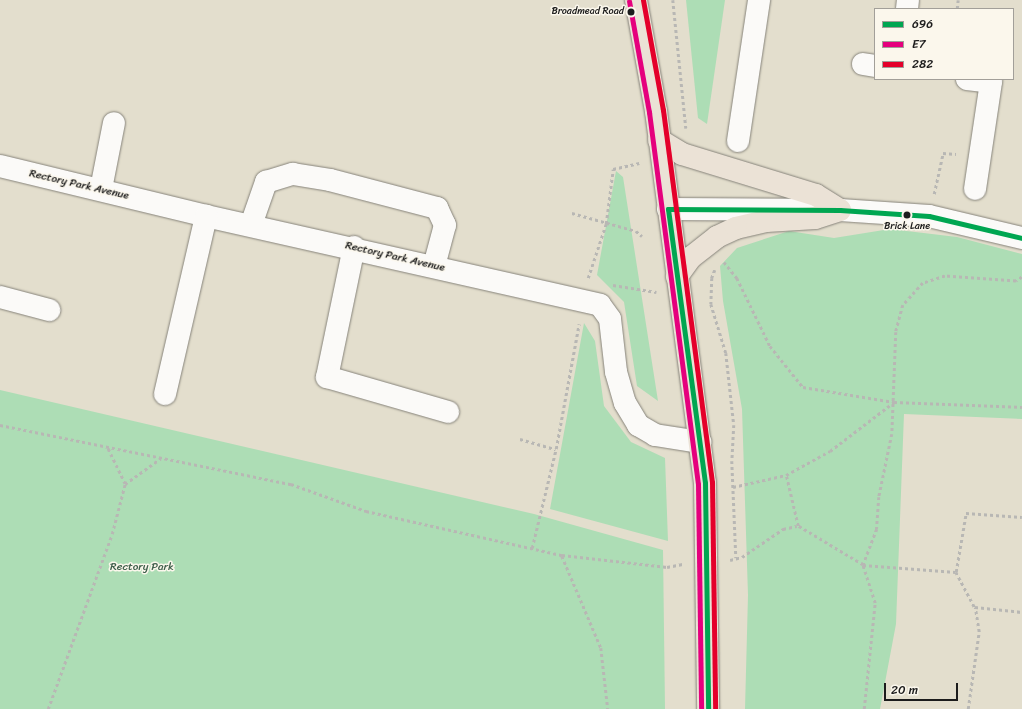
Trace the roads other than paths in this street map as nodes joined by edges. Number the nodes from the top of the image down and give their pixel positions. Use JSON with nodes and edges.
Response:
{"nodes":[{"id":1,"x":636,"y":0,"type":"edge"},
{"id":2,"x":759,"y":0,"type":"edge"},
{"id":3,"x":975,"y":80,"type":"edge"},
{"id":4,"x":114,"y":123,"type":"dead end"},
{"id":5,"x":738,"y":141,"type":"dead end"},
{"id":6,"x":660,"y":149,"type":"junction"},
{"id":7,"x":0,"y":166,"type":"edge"},
{"id":8,"x":101,"y":189,"type":"junction"},
{"id":9,"x":976,"y":189,"type":"dead end"},
{"id":10,"x":668,"y":209,"type":"junction"},
{"id":11,"x":840,"y":210,"type":"junction"},
{"id":12,"x":206,"y":216,"type":"junction"},
{"id":13,"x":250,"y":226,"type":"junction"},
{"id":14,"x":1022,"y":238,"type":"edge"},
{"id":15,"x":354,"y":247,"type":"junction"},
{"id":16,"x":434,"y":266,"type":"junction"},
{"id":17,"x":679,"y":286,"type":"junction"},
{"id":18,"x":0,"y":297,"type":"edge"},
{"id":19,"x":49,"y":310,"type":"dead end"},
{"id":20,"x":166,"y":394,"type":"dead end"},
{"id":21,"x":448,"y":412,"type":"dead end"},
{"id":22,"x":700,"y":442,"type":"junction"},
{"id":23,"x":708,"y":709,"type":"edge"}],
"edges":[{"from":1,"to":6,"type":"main road"},
{"from":2,"to":5,"type":"street"},
{"from":3,"to":9,"type":"street"},
{"from":4,"to":8,"type":"street"},
{"from":6,"to":10,"type":"main road"},
{"from":6,"to":11,"type":"main road"},
{"from":7,"to":8,"type":"street","name":"Rectory Park Avenue"},
{"from":8,"to":12,"type":"street","name":"Rectory Park Avenue"},
{"from":10,"to":11,"type":"street"},
{"from":10,"to":17,"type":"main road"},
{"from":11,"to":14,"type":"street"},
{"from":11,"to":17,"type":"main road"},
{"from":12,"to":13,"type":"street","name":"Rectory Park Avenue"},
{"from":12,"to":20,"type":"street"},
{"from":13,"to":15,"type":"street","name":"Rectory Park Avenue"},
{"from":13,"to":16,"type":"street"},
{"from":15,"to":16,"type":"street","name":"Rectory Park Avenue"},
{"from":15,"to":21,"type":"street"},
{"from":16,"to":22,"type":"street","name":"Rectory Park Avenue"},
{"from":17,"to":22,"type":"main road"},
{"from":18,"to":19,"type":"street"},
{"from":22,"to":23,"type":"main road"}]}
